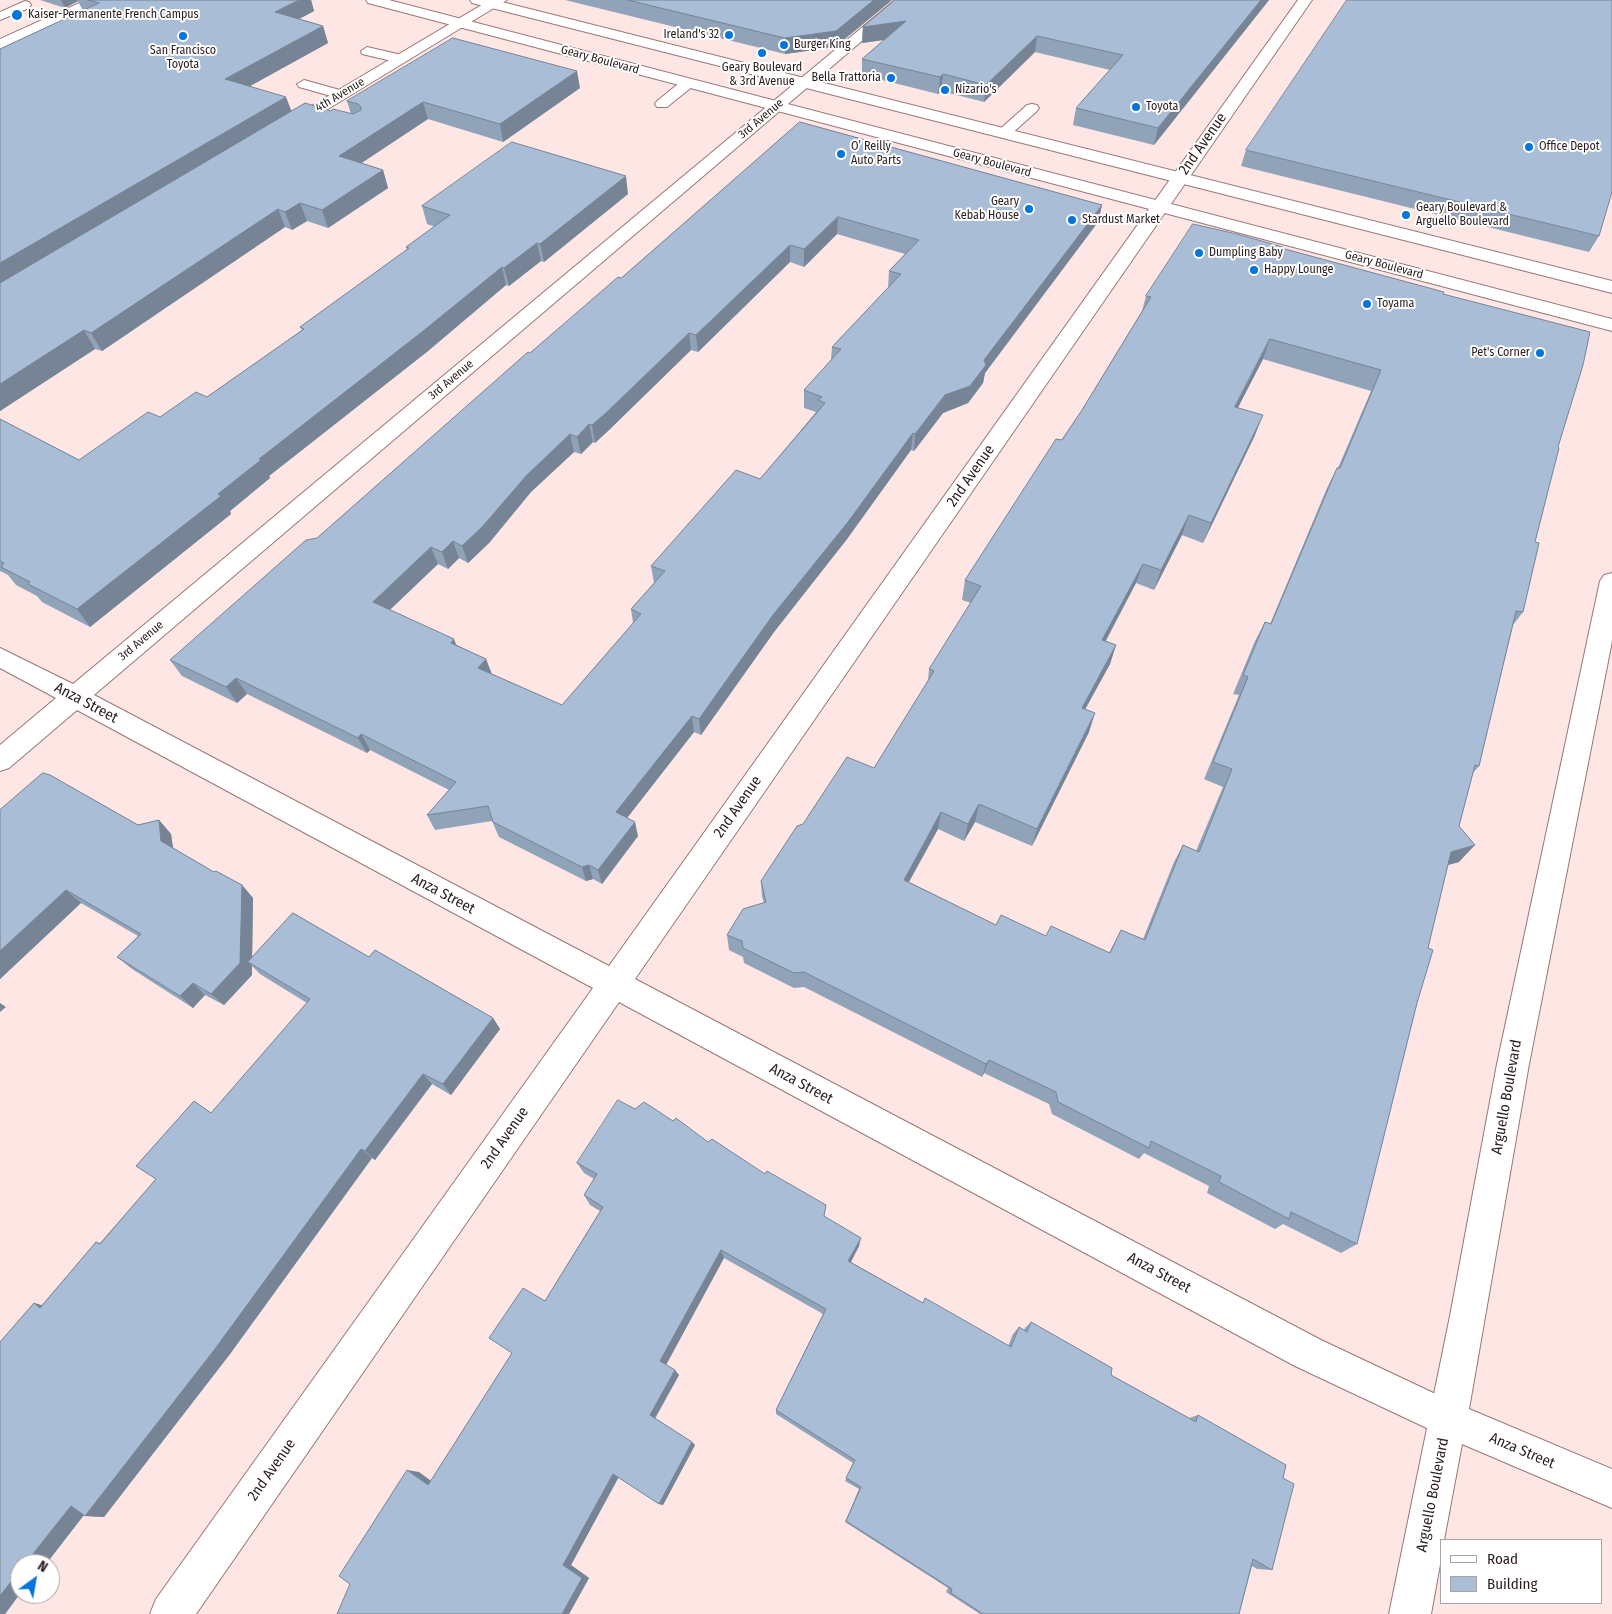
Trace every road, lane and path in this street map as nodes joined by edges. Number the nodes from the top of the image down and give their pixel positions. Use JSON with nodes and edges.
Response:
{"nodes":[{"id":1,"x":97,"y":0,"type":"edge"},
{"id":2,"x":373,"y":0,"type":"edge"},
{"id":3,"x":477,"y":0,"type":"edge"},
{"id":4,"x":903,"y":0,"type":"edge"},
{"id":5,"x":1305,"y":0,"type":"edge"},
{"id":6,"x":497,"y":2,"type":"edge"},
{"id":7,"x":25,"y":4,"type":"dead end"},
{"id":8,"x":0,"y":16,"type":"edge"},
{"id":9,"x":461,"y":24,"type":"junction"},
{"id":10,"x":0,"y":45,"type":"edge"},
{"id":11,"x":367,"y":50,"type":"dead end"},
{"id":12,"x":402,"y":59,"type":"junction"},
{"id":13,"x":688,"y":83,"type":"junction"},
{"id":14,"x":804,"y":83,"type":"junction"},
{"id":15,"x":304,"y":84,"type":"dead end"},
{"id":16,"x":342,"y":94,"type":"junction"},
{"id":17,"x":662,"y":104,"type":"dead end"},
{"id":18,"x":777,"y":106,"type":"junction"},
{"id":19,"x":1032,"y":108,"type":"dead end"},
{"id":20,"x":312,"y":112,"type":"junction"},
{"id":21,"x":330,"y":118,"type":"edge"},
{"id":22,"x":278,"y":133,"type":"edge"},
{"id":23,"x":1004,"y":133,"type":"junction"},
{"id":24,"x":1180,"y":178,"type":"junction"},
{"id":25,"x":1160,"y":206,"type":"junction"},
{"id":26,"x":1612,"y":288,"type":"edge"},
{"id":27,"x":1612,"y":325,"type":"edge"},
{"id":28,"x":1612,"y":581,"type":"edge"},
{"id":29,"x":0,"y":658,"type":"edge"},
{"id":30,"x":74,"y":697,"type":"junction"},
{"id":31,"x":0,"y":760,"type":"edge"},
{"id":32,"x":614,"y":984,"type":"junction"},
{"id":33,"x":1448,"y":1420,"type":"junction"},
{"id":34,"x":1612,"y":1489,"type":"edge"},
{"id":35,"x":170,"y":1614,"type":"edge"},
{"id":36,"x":1410,"y":1614,"type":"edge"}],
"edges":[{"from":1,"to":10,"type":"street"},
{"from":2,"to":9,"type":"street","name":"Geary Boulevard"},
{"from":3,"to":6,"type":"street","name":"Geary Boulevard"},
{"from":4,"to":14,"type":"street","name":"3rd Avenue"},
{"from":5,"to":24,"type":"street","name":"2nd Avenue"},
{"from":6,"to":9,"type":"street","name":"4th Avenue"},
{"from":6,"to":14,"type":"street","name":"Geary Boulevard"},
{"from":7,"to":8,"type":"lane"},
{"from":9,"to":12,"type":"street","name":"4th Avenue"},
{"from":9,"to":13,"type":"street","name":"Geary Boulevard"},
{"from":11,"to":12,"type":"lane"},
{"from":12,"to":16,"type":"street","name":"4th Avenue"},
{"from":13,"to":17,"type":"lane"},
{"from":13,"to":18,"type":"street","name":"Geary Boulevard"},
{"from":14,"to":18,"type":"street","name":"3rd Avenue"},
{"from":14,"to":23,"type":"street","name":"Geary Boulevard"},
{"from":15,"to":16,"type":"lane"},
{"from":16,"to":20,"type":"street","name":"4th Avenue"},
{"from":18,"to":25,"type":"street","name":"Geary Boulevard"},
{"from":18,"to":30,"type":"street","name":"3rd Avenue"},
{"from":19,"to":23,"type":"lane"},
{"from":20,"to":21,"type":"lane"},
{"from":20,"to":22,"type":"street","name":"4th Avenue"},
{"from":23,"to":24,"type":"street","name":"Geary Boulevard"},
{"from":24,"to":25,"type":"street","name":"2nd Avenue"},
{"from":24,"to":26,"type":"street","name":"Geary Boulevard"},
{"from":25,"to":27,"type":"street","name":"Geary Boulevard"},
{"from":25,"to":32,"type":"street","name":"2nd Avenue"},
{"from":28,"to":33,"type":"street","name":"Arguello Boulevard"},
{"from":29,"to":30,"type":"street","name":"Anza Street"},
{"from":30,"to":31,"type":"street","name":"3rd Avenue"},
{"from":30,"to":32,"type":"street","name":"Anza Street"},
{"from":32,"to":33,"type":"street","name":"Anza Street"},
{"from":32,"to":35,"type":"street","name":"2nd Avenue"},
{"from":33,"to":34,"type":"street","name":"Anza Street"},
{"from":33,"to":36,"type":"street","name":"Arguello Boulevard"}]}
